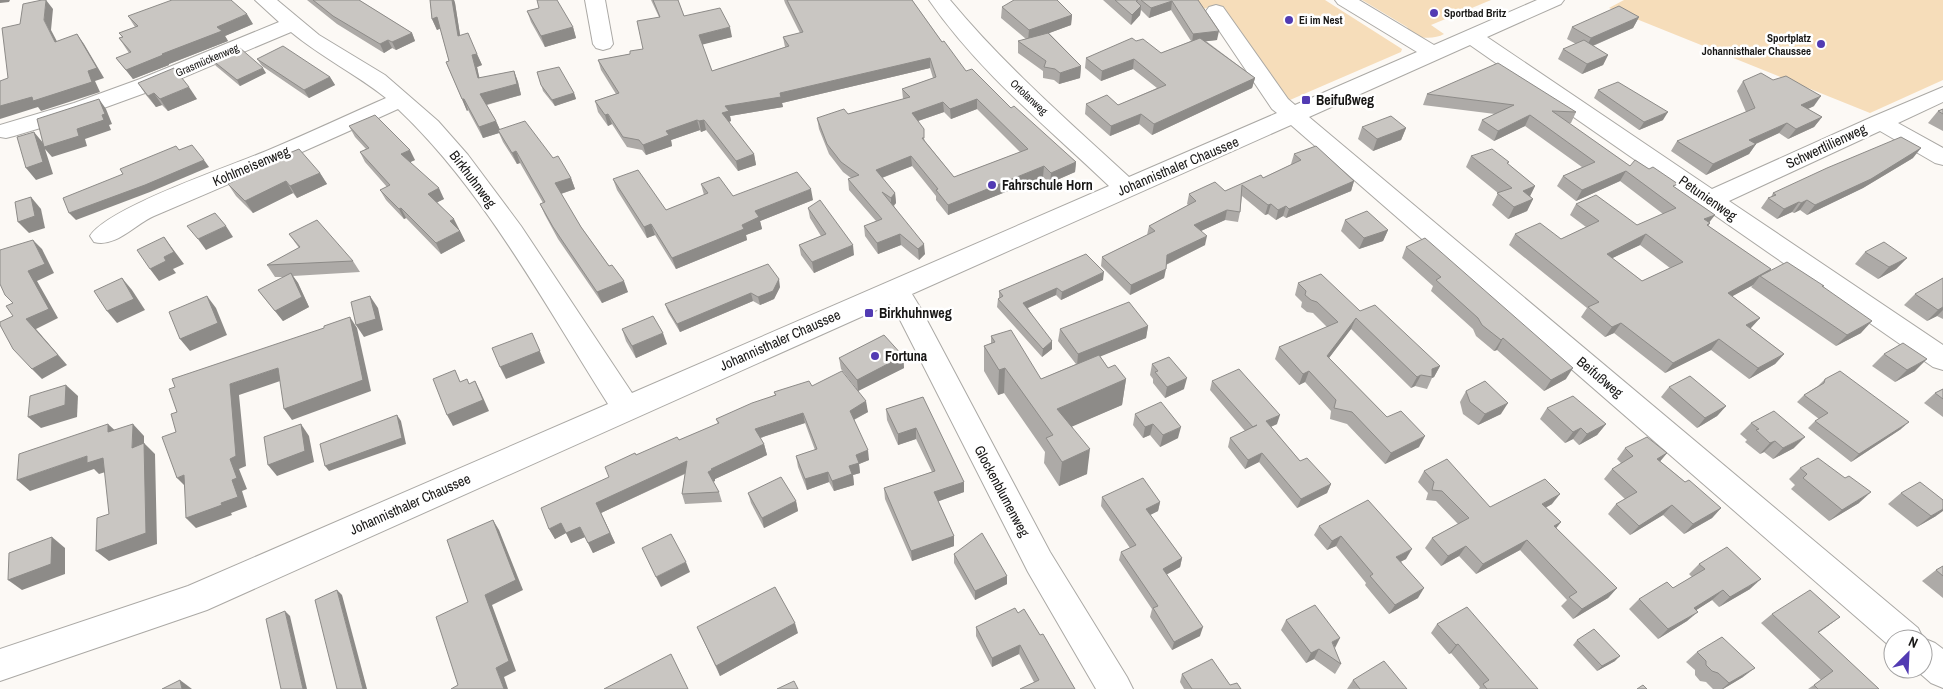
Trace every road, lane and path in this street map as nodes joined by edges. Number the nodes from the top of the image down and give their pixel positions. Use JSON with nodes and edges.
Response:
{"nodes":[{"id":1,"x":266,"y":0,"type":"edge"},
{"id":2,"x":595,"y":0,"type":"edge"},
{"id":3,"x":939,"y":0,"type":"edge"},
{"id":4,"x":1345,"y":0,"type":"edge"},
{"id":5,"x":1554,"y":0,"type":"edge"},
{"id":6,"x":1216,"y":11,"type":"dead end"},
{"id":7,"x":293,"y":24,"type":"junction"},
{"id":8,"x":1473,"y":37,"type":"junction"},
{"id":9,"x":603,"y":44,"type":"dead end"},
{"id":10,"x":1434,"y":54,"type":"junction"},
{"id":11,"x":1943,"y":94,"type":"edge"},
{"id":12,"x":401,"y":99,"type":"junction"},
{"id":13,"x":1295,"y":115,"type":"junction"},
{"id":14,"x":1880,"y":122,"type":"junction"},
{"id":15,"x":6,"y":131,"type":"dead end"},
{"id":16,"x":1943,"y":158,"type":"edge"},
{"id":17,"x":1126,"y":188,"type":"junction"},
{"id":18,"x":1710,"y":200,"type":"junction"},
{"id":19,"x":104,"y":236,"type":"dead end"},
{"id":20,"x":894,"y":290,"type":"junction"},
{"id":21,"x":1943,"y":360,"type":"edge"},
{"id":22,"x":626,"y":408,"type":"junction"},
{"id":23,"x":1894,"y":629,"type":"edge"},
{"id":24,"x":1933,"y":662,"type":"edge"},
{"id":25,"x":0,"y":665,"type":"edge"},
{"id":26,"x":1943,"y":671,"type":"edge"},
{"id":27,"x":1115,"y":689,"type":"edge"}],
"edges":[{"from":1,"to":7,"type":"street","name":"Birkhuhnweg"},
{"from":2,"to":9,"type":"street"},
{"from":3,"to":17,"type":"street","name":"Ortolanweg"},
{"from":4,"to":10,"type":"street"},
{"from":5,"to":8,"type":"street","name":"Johannisthaler Chaussee"},
{"from":6,"to":13,"type":"street","name":"Beifußweg"},
{"from":7,"to":12,"type":"street","name":"Birkhuhnweg"},
{"from":7,"to":15,"type":"street","name":"Grasmückenweg"},
{"from":8,"to":10,"type":"street","name":"Johannisthaler Chaussee"},
{"from":8,"to":18,"type":"street","name":"Petunienweg"},
{"from":10,"to":13,"type":"street","name":"Johannisthaler Chaussee"},
{"from":11,"to":14,"type":"street","name":"Schwertlilienweg"},
{"from":12,"to":19,"type":"street","name":"Kohlmeisenweg"},
{"from":12,"to":22,"type":"street","name":"Birkhuhnweg"},
{"from":13,"to":17,"type":"street","name":"Johannisthaler Chaussee"},
{"from":13,"to":23,"type":"street","name":"Beifußweg"},
{"from":14,"to":16,"type":"street"},
{"from":14,"to":18,"type":"street","name":"Schwertlilienweg"},
{"from":17,"to":20,"type":"street","name":"Johannisthaler Chaussee"},
{"from":18,"to":21,"type":"street","name":"Petunienweg"},
{"from":20,"to":22,"type":"street","name":"Johannisthaler Chaussee"},
{"from":20,"to":27,"type":"street","name":"Glockenblumenweg"},
{"from":22,"to":25,"type":"street","name":"Johannisthaler Chaussee"},
{"from":24,"to":26,"type":"street"}]}
